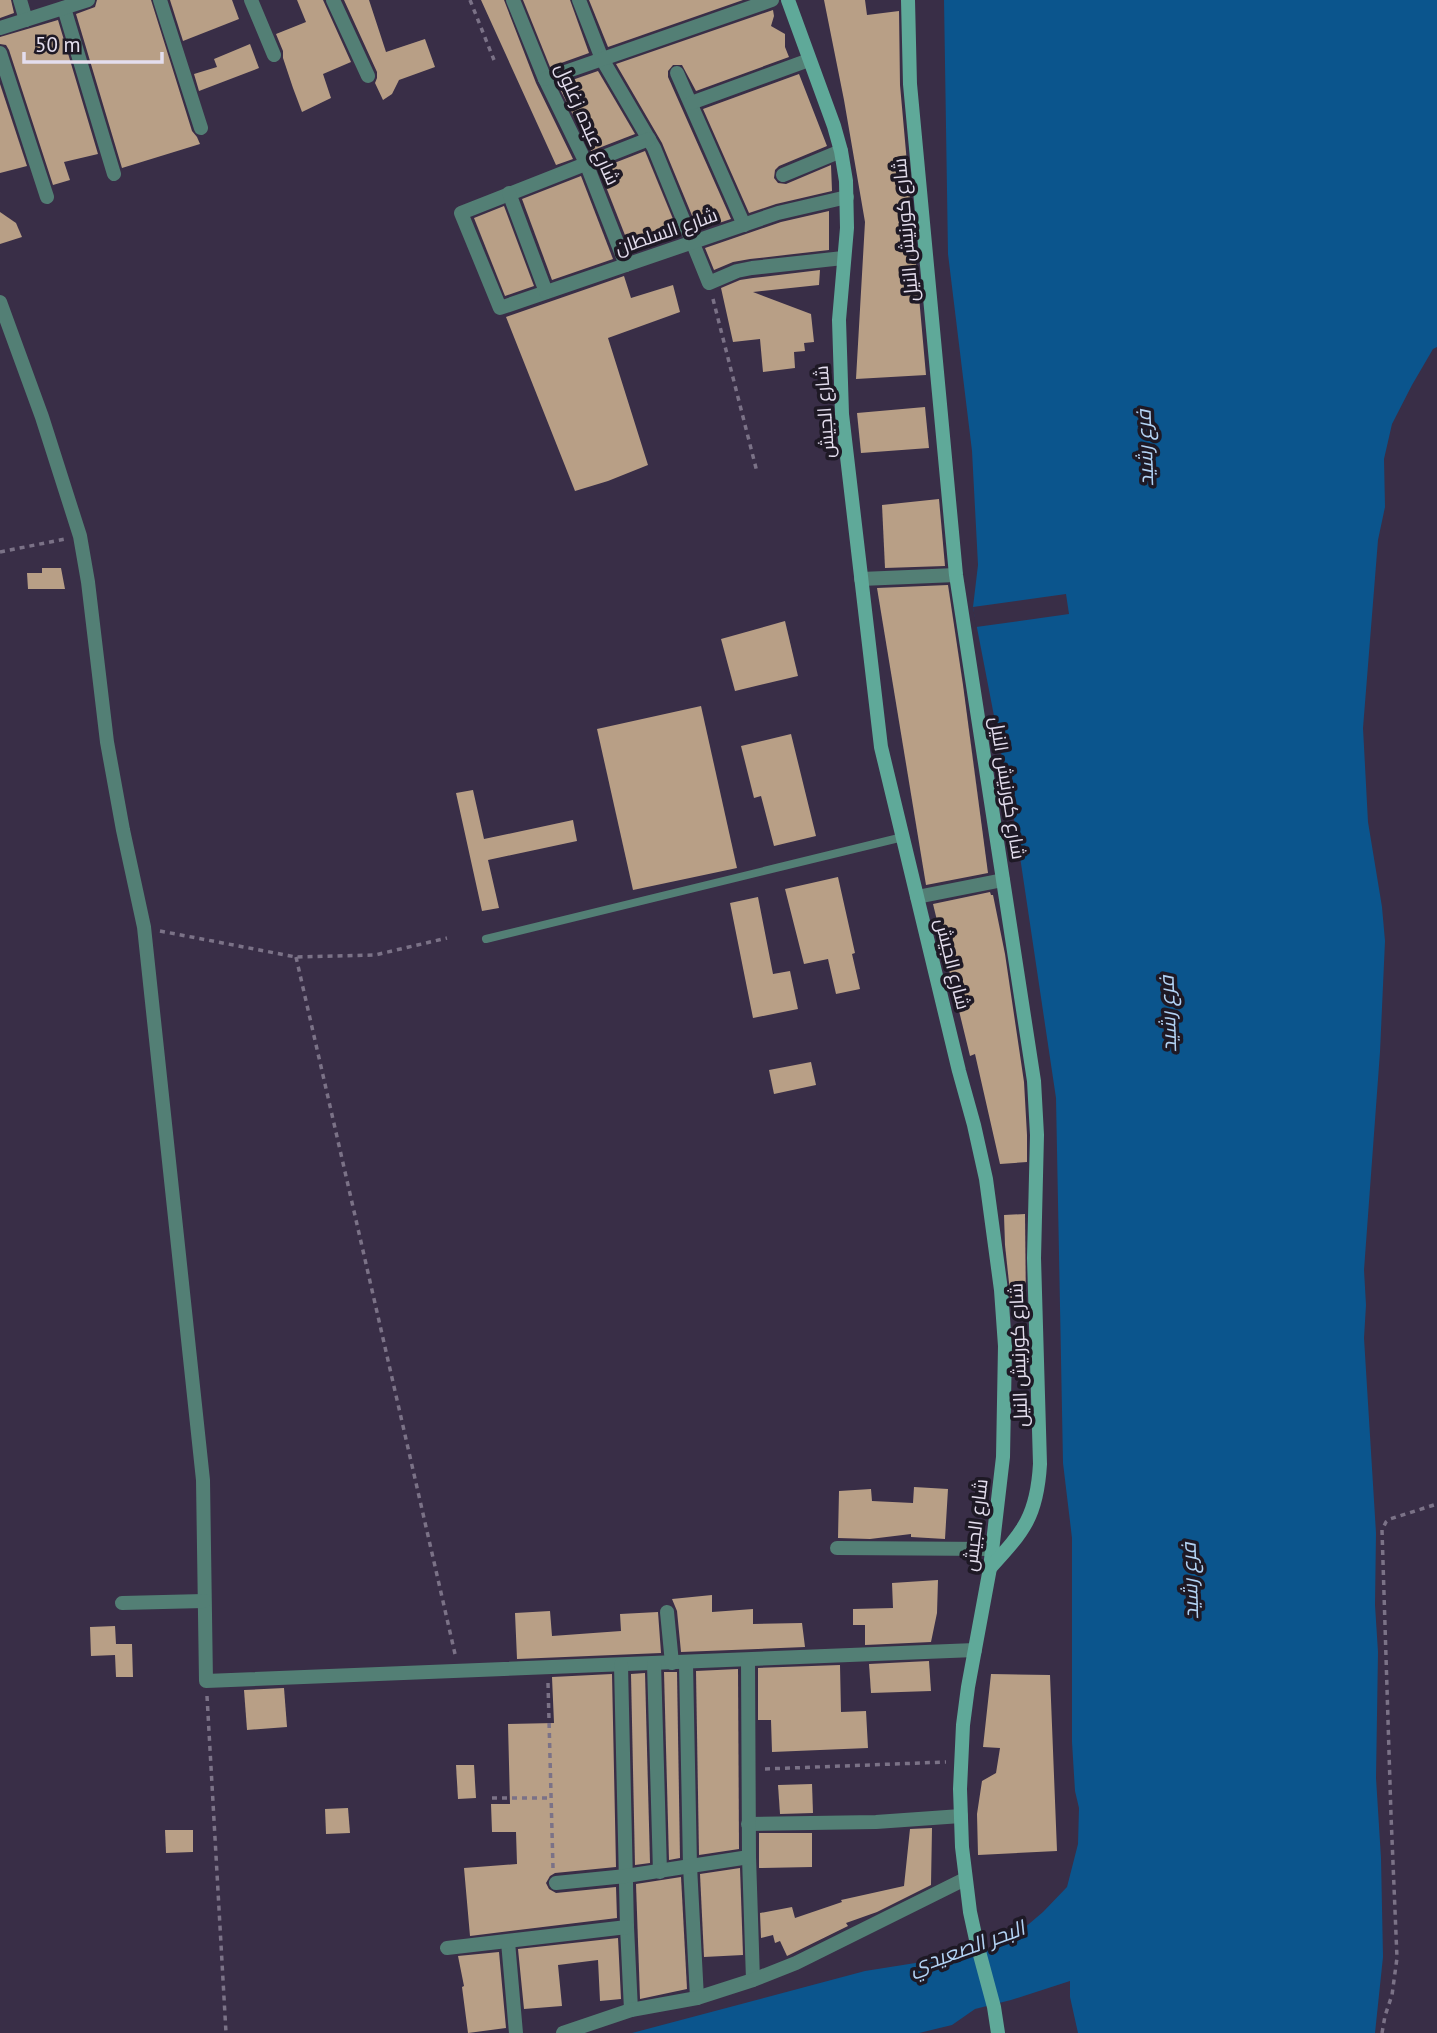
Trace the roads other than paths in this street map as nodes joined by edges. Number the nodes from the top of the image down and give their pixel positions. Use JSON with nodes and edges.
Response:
{"nodes":[{"id":1,"x":20,"y":0,"type":"edge"},
{"id":2,"x":88,"y":0,"type":"edge"},
{"id":3,"x":160,"y":0,"type":"edge"},
{"id":4,"x":251,"y":0,"type":"edge"},
{"id":5,"x":333,"y":0,"type":"edge"},
{"id":6,"x":513,"y":0,"type":"edge"},
{"id":7,"x":579,"y":0,"type":"edge"},
{"id":8,"x":772,"y":0,"type":"edge"},
{"id":9,"x":788,"y":0,"type":"edge"},
{"id":10,"x":908,"y":0,"type":"edge"},
{"id":11,"x":64,"y":8,"type":"junction"},
{"id":12,"x":26,"y":20,"type":"junction"},
{"id":13,"x":0,"y":28,"type":"edge"},
{"id":14,"x":0,"y":52,"type":"edge"},
{"id":15,"x":274,"y":55,"type":"dead end"},
{"id":16,"x":602,"y":59,"type":"junction"},
{"id":17,"x":809,"y":60,"type":"junction"},
{"id":18,"x":677,"y":74,"type":"dead end"},
{"id":19,"x":368,"y":76,"type":"dead end"},
{"id":20,"x":545,"y":79,"type":"junction"},
{"id":21,"x":691,"y":103,"type":"junction"},
{"id":22,"x":201,"y":128,"type":"dead end"},
{"id":23,"x":649,"y":139,"type":"junction"},
{"id":24,"x":841,"y":151,"type":"junction"},
{"id":25,"x":586,"y":163,"type":"junction"},
{"id":26,"x":114,"y":174,"type":"dead end"},
{"id":27,"x":783,"y":175,"type":"dead end"},
{"id":28,"x":509,"y":193,"type":"junction"},
{"id":29,"x":47,"y":197,"type":"dead end"},
{"id":30,"x":847,"y":197,"type":"junction"},
{"id":31,"x":744,"y":225,"type":"junction"},
{"id":32,"x":692,"y":242,"type":"junction"},
{"id":33,"x":843,"y":258,"type":"junction"},
{"id":34,"x":626,"y":265,"type":"junction"},
{"id":35,"x":546,"y":292,"type":"junction"},
{"id":36,"x":0,"y":302,"type":"edge"},
{"id":37,"x":956,"y":575,"type":"junction"},
{"id":38,"x":861,"y":579,"type":"junction"},
{"id":39,"x":903,"y":837,"type":"junction"},
{"id":40,"x":1003,"y":880,"type":"junction"},
{"id":41,"x":917,"y":897,"type":"junction"},
{"id":42,"x":486,"y":939,"type":"dead end"},
{"id":43,"x":837,"y":1548,"type":"dead end"},
{"id":44,"x":993,"y":1549,"type":"junction"},
{"id":45,"x":990,"y":1568,"type":"junction"},
{"id":46,"x":204,"y":1601,"type":"junction"},
{"id":47,"x":122,"y":1603,"type":"dead end"},
{"id":48,"x":667,"y":1612,"type":"dead end"},
{"id":49,"x":975,"y":1650,"type":"junction"},
{"id":50,"x":748,"y":1660,"type":"junction"},
{"id":51,"x":654,"y":1663,"type":"junction"},
{"id":52,"x":678,"y":1663,"type":"junction"},
{"id":53,"x":621,"y":1665,"type":"junction"},
{"id":54,"x":961,"y":1816,"type":"junction"},
{"id":55,"x":748,"y":1824,"type":"junction"},
{"id":56,"x":749,"y":1857,"type":"junction"},
{"id":57,"x":690,"y":1866,"type":"junction"},
{"id":58,"x":660,"y":1872,"type":"junction"},
{"id":59,"x":626,"y":1876,"type":"junction"},
{"id":60,"x":965,"y":1879,"type":"junction"},
{"id":61,"x":556,"y":1883,"type":"road end"},
{"id":62,"x":627,"y":1927,"type":"junction"},
{"id":63,"x":508,"y":1942,"type":"junction"},
{"id":64,"x":447,"y":1948,"type":"dead end"},
{"id":65,"x":753,"y":1980,"type":"junction"},
{"id":66,"x":697,"y":1998,"type":"junction"},
{"id":67,"x":631,"y":2010,"type":"junction"},
{"id":68,"x":516,"y":2033,"type":"edge"},
{"id":69,"x":563,"y":2033,"type":"edge"},
{"id":70,"x":998,"y":2033,"type":"edge"}],
"edges":[{"from":1,"to":12,"type":"street"},
{"from":2,"to":11,"type":"street"},
{"from":3,"to":22,"type":"street"},
{"from":4,"to":15,"type":"street"},
{"from":5,"to":19,"type":"street"},
{"from":6,"to":20,"type":"street","name":"شارع عبده زغلول"},
{"from":7,"to":16,"type":"street"},
{"from":8,"to":16,"type":"street"},
{"from":9,"to":17,"type":"main road","name":"شارع الجيش"},
{"from":10,"to":37,"type":"main road","name":"شارع كورنيش النيل"},
{"from":11,"to":12,"type":"street"},
{"from":11,"to":26,"type":"street"},
{"from":12,"to":13,"type":"street"},
{"from":14,"to":29,"type":"street"},
{"from":16,"to":20,"type":"street"},
{"from":16,"to":23,"type":"street"},
{"from":17,"to":21,"type":"street"},
{"from":17,"to":24,"type":"main road","name":"شارع الجيش"},
{"from":18,"to":21,"type":"street"},
{"from":20,"to":25,"type":"street","name":"شارع عبده زغلول"},
{"from":21,"to":31,"type":"street"},
{"from":23,"to":25,"type":"street"},
{"from":23,"to":32,"type":"street"},
{"from":24,"to":27,"type":"street"},
{"from":24,"to":30,"type":"main road","name":"شارع الجيش"},
{"from":25,"to":28,"type":"street"},
{"from":25,"to":34,"type":"street","name":"شارع عبده زغلول"},
{"from":28,"to":35,"type":"street"},
{"from":28,"to":35,"type":"street","name":"شارع السلطان"},
{"from":30,"to":31,"type":"street","name":"شارع السلطان"},
{"from":30,"to":33,"type":"main road","name":"شارع الجيش"},
{"from":31,"to":32,"type":"street","name":"شارع السلطان"},
{"from":32,"to":33,"type":"street"},
{"from":32,"to":34,"type":"street","name":"شارع السلطان"},
{"from":33,"to":38,"type":"main road","name":"شارع الجيش"},
{"from":34,"to":35,"type":"street","name":"شارع السلطان"},
{"from":36,"to":46,"type":"street"},
{"from":37,"to":38,"type":"street"},
{"from":37,"to":40,"type":"main road","name":"شارع كورنيش النيل"},
{"from":38,"to":39,"type":"main road","name":"شارع الجيش"},
{"from":39,"to":41,"type":"main road","name":"شارع الجيش"},
{"from":39,"to":42,"type":"lane"},
{"from":40,"to":41,"type":"street"},
{"from":40,"to":45,"type":"main road","name":"شارع كورنيش النيل"},
{"from":41,"to":44,"type":"main road","name":"شارع الجيش"},
{"from":43,"to":44,"type":"street"},
{"from":44,"to":45,"type":"main road","name":"شارع الجيش"},
{"from":45,"to":49,"type":"main road","name":"شارع الجيش"},
{"from":46,"to":47,"type":"street"},
{"from":46,"to":53,"type":"street"},
{"from":48,"to":52,"type":"street"},
{"from":49,"to":50,"type":"street"},
{"from":49,"to":54,"type":"main road","name":"شارع الجيش"},
{"from":50,"to":52,"type":"street"},
{"from":50,"to":55,"type":"street"},
{"from":51,"to":52,"type":"street"},
{"from":51,"to":53,"type":"street"},
{"from":51,"to":58,"type":"street"},
{"from":52,"to":57,"type":"street"},
{"from":53,"to":59,"type":"street"},
{"from":54,"to":55,"type":"street"},
{"from":54,"to":60,"type":"main road","name":"شارع الجيش"},
{"from":55,"to":56,"type":"street"},
{"from":56,"to":57,"type":"street"},
{"from":56,"to":65,"type":"street"},
{"from":57,"to":58,"type":"street"},
{"from":57,"to":66,"type":"street"},
{"from":58,"to":59,"type":"street"},
{"from":59,"to":61,"type":"street"},
{"from":59,"to":62,"type":"street"},
{"from":60,"to":65,"type":"street"},
{"from":60,"to":70,"type":"main road","name":"شارع الجيش"},
{"from":62,"to":63,"type":"street"},
{"from":62,"to":67,"type":"street"},
{"from":63,"to":64,"type":"street"},
{"from":63,"to":68,"type":"street"},
{"from":65,"to":66,"type":"street"},
{"from":66,"to":67,"type":"street"},
{"from":67,"to":69,"type":"street"}]}
